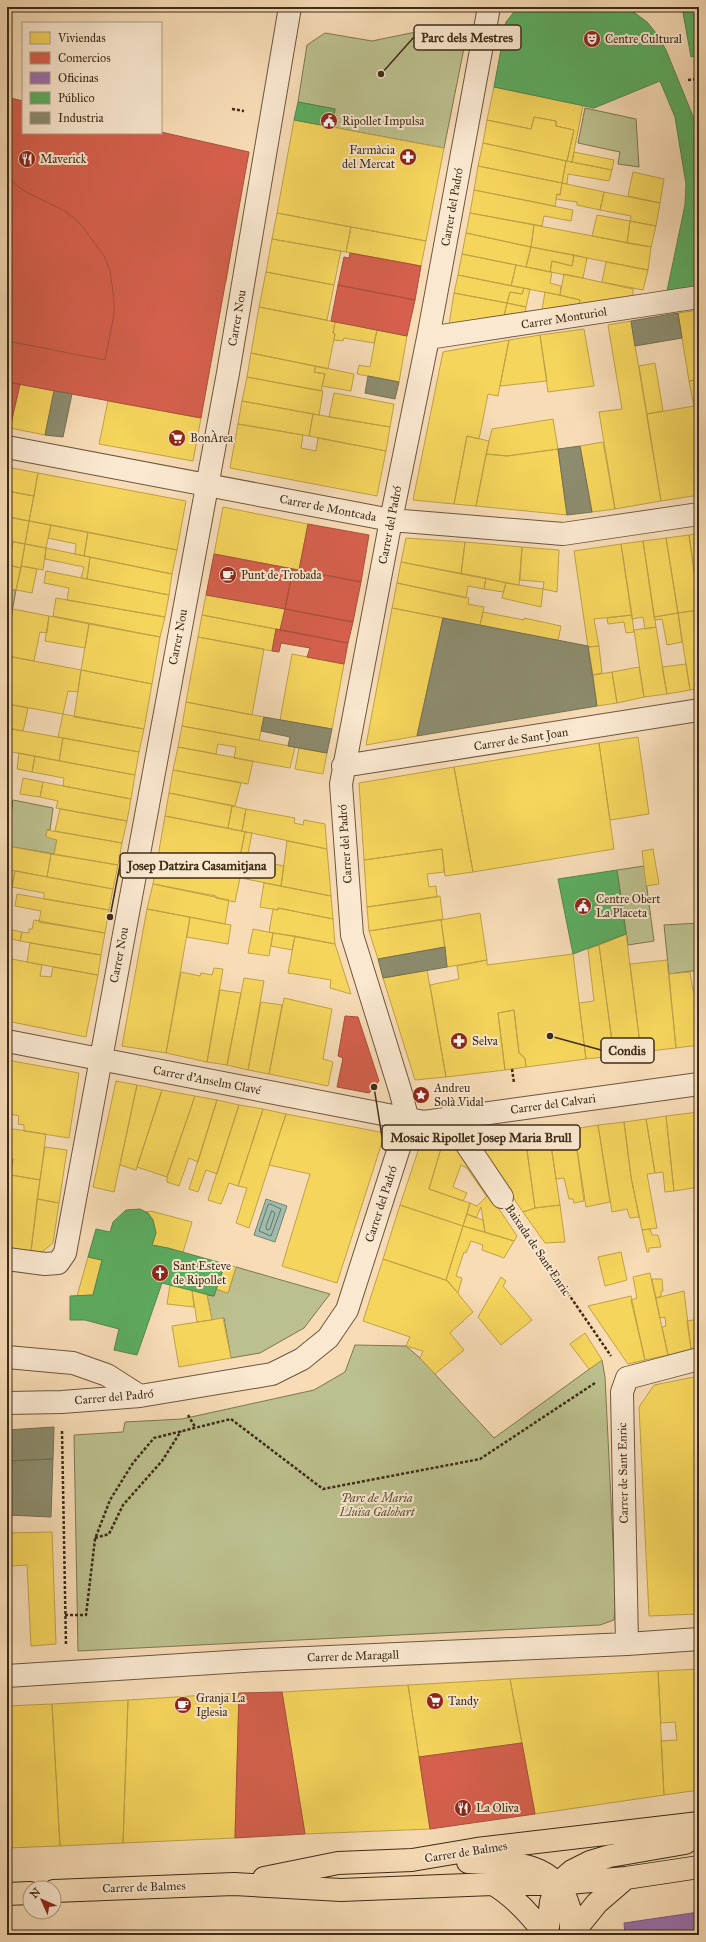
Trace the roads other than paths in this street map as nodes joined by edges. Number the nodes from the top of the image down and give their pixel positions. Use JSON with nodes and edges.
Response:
{"nodes":[{"id":1,"x":290,"y":7,"type":"edge"},
{"id":2,"x":489,"y":7,"type":"edge"},
{"id":3,"x":699,"y":297,"type":"edge"},
{"id":4,"x":428,"y":338,"type":"junction"},
{"id":5,"x":7,"y":447,"type":"edge"},
{"id":6,"x":207,"y":484,"type":"junction"},
{"id":7,"x":699,"y":514,"type":"edge"},
{"id":8,"x":391,"y":520,"type":"junction"},
{"id":9,"x":699,"y":710,"type":"edge"},
{"id":10,"x":343,"y":766,"type":"junction"},
{"id":11,"x":7,"y":1041,"type":"edge"},
{"id":12,"x":100,"y":1059,"type":"junction"},
{"id":13,"x":699,"y":1084,"type":"edge"},
{"id":14,"x":458,"y":1117,"type":"junction"},
{"id":15,"x":408,"y":1120,"type":"junction"},
{"id":16,"x":502,"y":1197,"type":"road end"},
{"id":17,"x":7,"y":1259,"type":"edge"},
{"id":18,"x":7,"y":1357,"type":"edge"},
{"id":19,"x":699,"y":1359,"type":"edge"},
{"id":20,"x":140,"y":1396,"type":"junction"},
{"id":21,"x":7,"y":1403,"type":"edge"},
{"id":22,"x":699,"y":1639,"type":"edge"},
{"id":23,"x":627,"y":1644,"type":"junction"},
{"id":24,"x":7,"y":1676,"type":"edge"},
{"id":25,"x":699,"y":1823,"type":"edge"},
{"id":26,"x":699,"y":1834,"type":"edge"},
{"id":27,"x":412,"y":1860,"type":"junction"},
{"id":28,"x":699,"y":1868,"type":"edge"},
{"id":29,"x":626,"y":1878,"type":"junction"},
{"id":30,"x":234,"y":1884,"type":"junction"},
{"id":31,"x":493,"y":1884,"type":"junction"},
{"id":32,"x":557,"y":1884,"type":"junction"},
{"id":33,"x":62,"y":1892,"type":"edge"},
{"id":34,"x":22,"y":1893,"type":"edge"},
{"id":35,"x":7,"y":1894,"type":"edge"},
{"id":36,"x":546,"y":1935,"type":"edge"},
{"id":37,"x":571,"y":1935,"type":"edge"}],
"edges":[{"from":1,"to":6,"type":"street","name":"Carrer Nou"},
{"from":2,"to":4,"type":"street","name":"Carrer del Padró"},
{"from":3,"to":4,"type":"street","name":"Carrer Monturiol"},
{"from":4,"to":8,"type":"street","name":"Carrer del Padró"},
{"from":5,"to":6,"type":"street","name":"Carrer de Montcada"},
{"from":6,"to":8,"type":"street","name":"Carrer de Montcada"},
{"from":6,"to":12,"type":"street","name":"Carrer Nou"},
{"from":7,"to":8,"type":"street","name":"Carrer de Montcada"},
{"from":8,"to":10,"type":"street","name":"Carrer del Padró"},
{"from":9,"to":10,"type":"street","name":"Carrer de Sant Joan"},
{"from":10,"to":15,"type":"street","name":"Carrer del Padró"},
{"from":11,"to":12,"type":"street","name":"Carrer d'Anselm Clavé"},
{"from":12,"to":15,"type":"street","name":"Carrer d'Anselm Clavé"},
{"from":12,"to":17,"type":"street","name":"Carrer Nou"},
{"from":13,"to":14,"type":"street","name":"Carrer del Calvari"},
{"from":14,"to":15,"type":"street","name":"Carrer del Calvari"},
{"from":14,"to":16,"type":"street","name":"Baixada de Sant Enric"},
{"from":15,"to":20,"type":"street","name":"Carrer del Padró"},
{"from":18,"to":20,"type":"street"},
{"from":19,"to":23,"type":"street","name":"Carrer de Sant Enric"},
{"from":20,"to":21,"type":"street","name":"Carrer del Padró"},
{"from":22,"to":23,"type":"street","name":"Carrer de Maragall"},
{"from":23,"to":24,"type":"street","name":"Carrer de Maragall"},
{"from":25,"to":27,"type":"main road","name":"Carrer de Balmes"},
{"from":26,"to":32,"type":"main road"},
{"from":27,"to":30,"type":"main road","name":"Carrer de Balmes"},
{"from":27,"to":32,"type":"main road"},
{"from":28,"to":29,"type":"main road","name":"Carrer de Balmes"},
{"from":29,"to":32,"type":"main road","name":"Carrer de Balmes"},
{"from":29,"to":37,"type":"main road"},
{"from":30,"to":31,"type":"main road","name":"Carrer de Balmes"},
{"from":30,"to":33,"type":"main road","name":"Carrer de Balmes"},
{"from":31,"to":32,"type":"main road","name":"Carrer de Balmes"},
{"from":31,"to":36,"type":"main road"},
{"from":32,"to":36,"type":"main road"},
{"from":32,"to":37,"type":"main road"},
{"from":34,"to":35,"type":"main road"}]}
